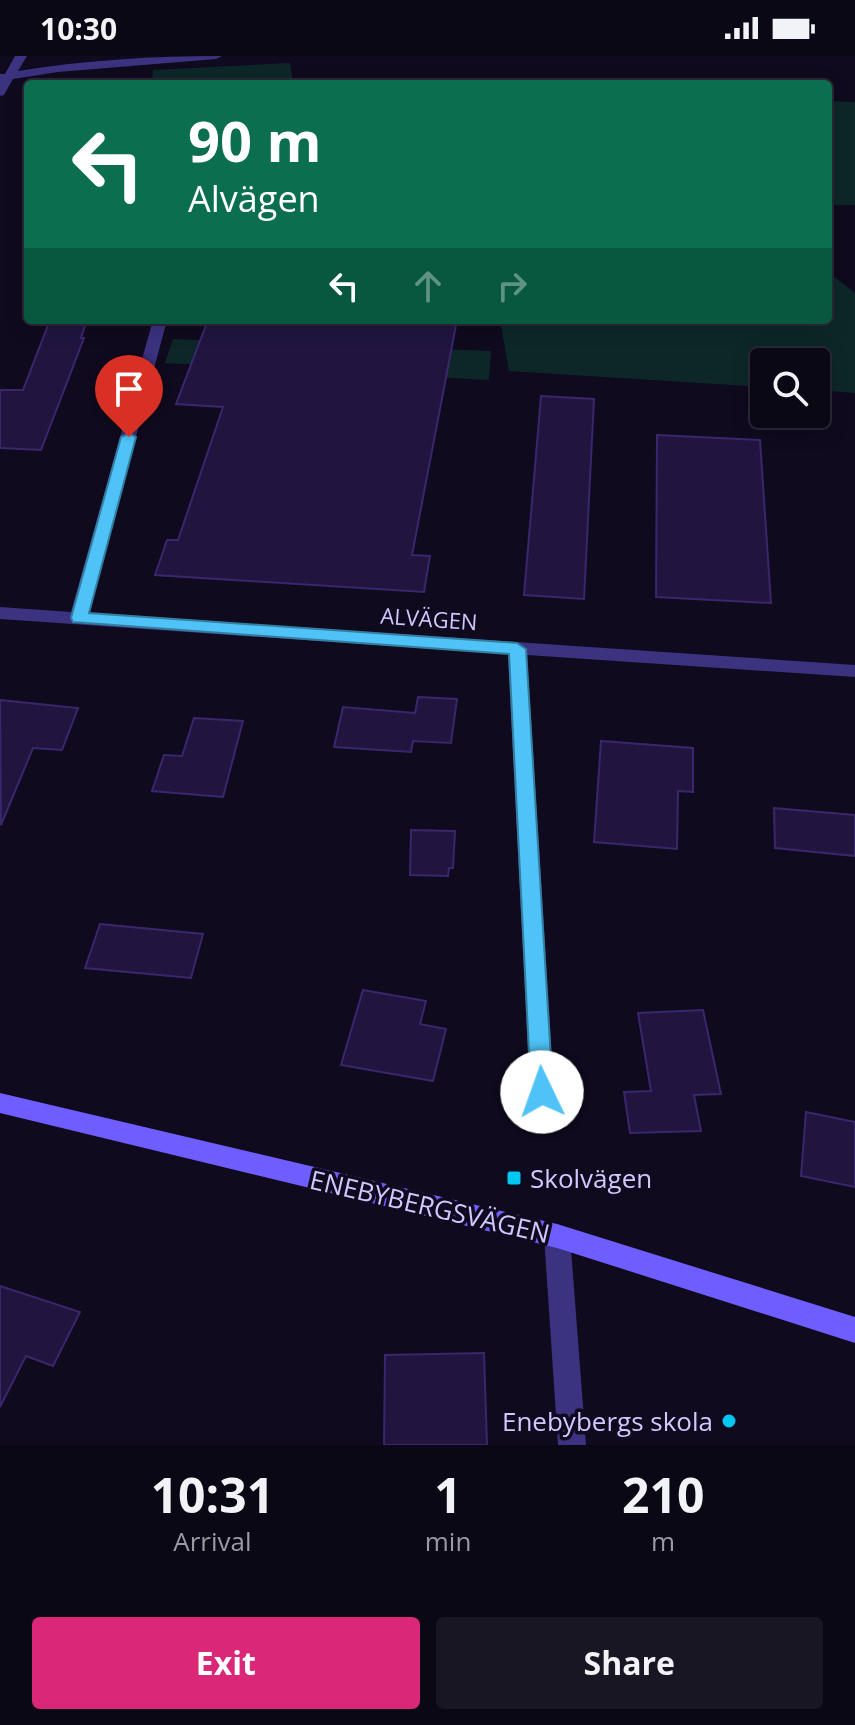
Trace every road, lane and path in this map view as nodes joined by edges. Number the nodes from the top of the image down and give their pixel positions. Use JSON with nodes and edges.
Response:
{"nodes":[{"id":1,"x":21,"y":56,"type":"edge"},
{"id":2,"x":216,"y":56,"type":"edge"},
{"id":3,"x":5,"y":77,"type":"edge"},
{"id":4,"x":0,"y":92,"type":"edge"},
{"id":5,"x":159,"y":324,"type":"edge"},
{"id":6,"x":0,"y":613,"type":"edge"},
{"id":7,"x":79,"y":618,"type":"junction"},
{"id":8,"x":517,"y":649,"type":"junction"},
{"id":9,"x":855,"y":671,"type":"edge"},
{"id":10,"x":542,"y":1092,"type":"dead end"},
{"id":11,"x":0,"y":1103,"type":"edge"},
{"id":12,"x":557,"y":1236,"type":"junction"},
{"id":13,"x":855,"y":1330,"type":"edge"},
{"id":14,"x":572,"y":1445,"type":"edge"}],
"edges":[{"from":1,"to":3,"type":"street"},
{"from":2,"to":3,"type":"street"},
{"from":3,"to":4,"type":"street"},
{"from":5,"to":7,"type":"street"},
{"from":6,"to":7,"type":"street","name":"ALVÄGEN"},
{"from":7,"to":8,"type":"street","name":"ALVÄGEN"},
{"from":8,"to":9,"type":"street","name":"ALVÄGEN"},
{"from":8,"to":10,"type":"street"},
{"from":11,"to":12,"type":"main road","name":"ENEBYBERGSVÄGEN"},
{"from":12,"to":13,"type":"main road","name":"ENEBYBERGSVÄGEN"},
{"from":12,"to":14,"type":"street"}]}
